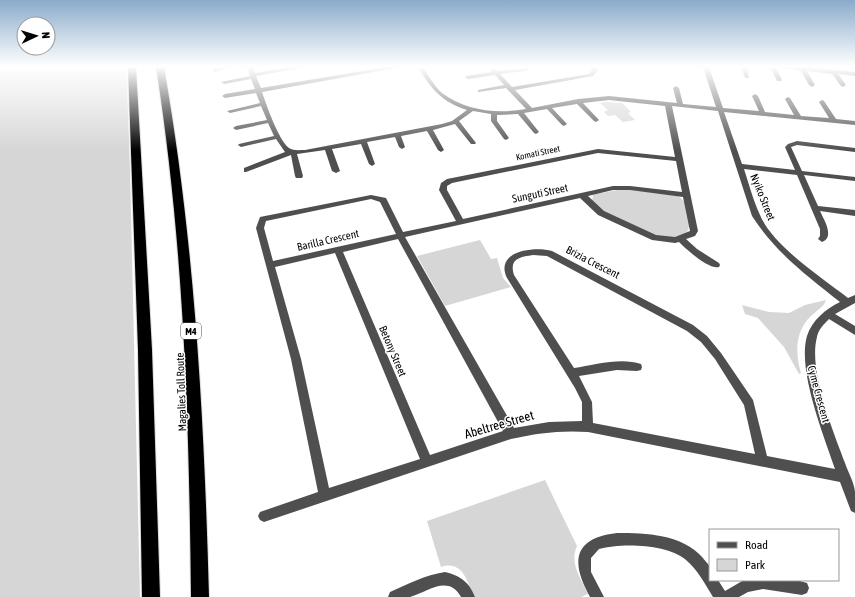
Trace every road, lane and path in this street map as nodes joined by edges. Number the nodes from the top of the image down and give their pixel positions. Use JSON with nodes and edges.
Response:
{"nodes":[{"id":1,"x":132,"y":95,"type":"edge"},
{"id":2,"x":134,"y":95,"type":"edge"},
{"id":3,"x":165,"y":95,"type":"edge"},
{"id":4,"x":167,"y":95,"type":"edge"},
{"id":5,"x":231,"y":95,"type":"edge"},
{"id":6,"x":260,"y":95,"type":"edge"},
{"id":7,"x":441,"y":95,"type":"edge"},
{"id":8,"x":515,"y":95,"type":"edge"},
{"id":9,"x":678,"y":95,"type":"edge"},
{"id":10,"x":715,"y":95,"type":"edge"},
{"id":11,"x":225,"y":96,"type":"dead end"},
{"id":12,"x":755,"y":96,"type":"dead end"},
{"id":13,"x":788,"y":99,"type":"dead end"},
{"id":14,"x":578,"y":101,"type":"junction"},
{"id":15,"x":822,"y":102,"type":"dead end"},
{"id":16,"x":668,"y":103,"type":"junction"},
{"id":17,"x":264,"y":104,"type":"junction"},
{"id":18,"x":680,"y":104,"type":"junction"},
{"id":19,"x":548,"y":107,"type":"junction"},
{"id":20,"x":168,"y":108,"type":"junction"},
{"id":21,"x":719,"y":108,"type":"junction"},
{"id":22,"x":135,"y":110,"type":"junction"},
{"id":23,"x":471,"y":110,"type":"junction"},
{"id":24,"x":530,"y":110,"type":"junction"},
{"id":25,"x":230,"y":111,"type":"dead end"},
{"id":26,"x":520,"y":112,"type":"junction"},
{"id":27,"x":762,"y":112,"type":"junction"},
{"id":28,"x":494,"y":113,"type":"junction"},
{"id":29,"x":798,"y":116,"type":"junction"},
{"id":30,"x":596,"y":120,"type":"dead end"},
{"id":31,"x":833,"y":120,"type":"junction"},
{"id":32,"x":271,"y":121,"type":"junction"},
{"id":33,"x":456,"y":121,"type":"junction"},
{"id":34,"x":855,"y":123,"type":"edge"},
{"id":35,"x":564,"y":124,"type":"dead end"},
{"id":36,"x":236,"y":128,"type":"dead end"},
{"id":37,"x":429,"y":129,"type":"junction"},
{"id":38,"x":536,"y":132,"type":"dead end"},
{"id":39,"x":396,"y":135,"type":"junction"},
{"id":40,"x":278,"y":137,"type":"junction"},
{"id":41,"x":506,"y":138,"type":"dead end"},
{"id":42,"x":363,"y":141,"type":"junction"},
{"id":43,"x":473,"y":143,"type":"dead end"},
{"id":44,"x":241,"y":145,"type":"dead end"},
{"id":45,"x":402,"y":147,"type":"dead end"},
{"id":46,"x":328,"y":148,"type":"junction"},
{"id":47,"x":441,"y":150,"type":"dead end"},
{"id":48,"x":855,"y":150,"type":"edge"},
{"id":49,"x":293,"y":152,"type":"junction"},
{"id":50,"x":679,"y":159,"type":"junction"},
{"id":51,"x":372,"y":164,"type":"dead end"},
{"id":52,"x":739,"y":166,"type":"junction"},
{"id":53,"x":246,"y":170,"type":"dead end"},
{"id":54,"x":336,"y":171,"type":"dead end"},
{"id":55,"x":800,"y":173,"type":"junction"},
{"id":56,"x":299,"y":176,"type":"dead end"},
{"id":57,"x":855,"y":179,"type":"edge"},
{"id":58,"x":582,"y":195,"type":"junction"},
{"id":59,"x":687,"y":195,"type":"junction"},
{"id":60,"x":815,"y":208,"type":"junction"},
{"id":61,"x":855,"y":213,"type":"edge"},
{"id":62,"x":461,"y":222,"type":"junction"},
{"id":63,"x":400,"y":235,"type":"junction"},
{"id":64,"x":681,"y":239,"type":"junction"},
{"id":65,"x":822,"y":239,"type":"dead end"},
{"id":66,"x":338,"y":250,"type":"junction"},
{"id":67,"x":716,"y":265,"type":"dead end"},
{"id":68,"x":270,"y":266,"type":"junction"},
{"id":69,"x":851,"y":301,"type":"edge"},
{"id":70,"x":828,"y":314,"type":"junction"},
{"id":71,"x":855,"y":332,"type":"edge"},
{"id":72,"x":637,"y":367,"type":"dead end"},
{"id":73,"x":572,"y":373,"type":"junction"},
{"id":74,"x":588,"y":427,"type":"junction"},
{"id":75,"x":511,"y":434,"type":"junction"},
{"id":76,"x":427,"y":462,"type":"junction"},
{"id":77,"x":763,"y":462,"type":"junction"},
{"id":78,"x":844,"y":477,"type":"junction"},
{"id":79,"x":325,"y":496,"type":"junction"},
{"id":80,"x":855,"y":506,"type":"edge"},
{"id":81,"x":264,"y":516,"type":"dead end"},
{"id":82,"x":709,"y":579,"type":"edge"},
{"id":83,"x":710,"y":581,"type":"edge"},
{"id":84,"x":802,"y":588,"type":"dead end"},
{"id":85,"x":151,"y":597,"type":"edge"},
{"id":86,"x":200,"y":597,"type":"edge"},
{"id":87,"x":395,"y":597,"type":"edge"},
{"id":88,"x":468,"y":597,"type":"edge"},
{"id":89,"x":597,"y":597,"type":"edge"},
{"id":90,"x":721,"y":597,"type":"edge"},
{"id":91,"x":728,"y":597,"type":"edge"}],
"edges":[{"from":1,"to":22,"type":"highway"},
{"from":2,"to":22,"type":"highway"},
{"from":3,"to":20,"type":"highway","name":"Magalies Toll Route","number":"M4"},
{"from":4,"to":20,"type":"highway"},
{"from":5,"to":11,"type":"street"},
{"from":6,"to":17,"type":"street"},
{"from":7,"to":23,"type":"street"},
{"from":8,"to":24,"type":"street"},
{"from":9,"to":18,"type":"street"},
{"from":10,"to":21,"type":"street","name":"Nyiko Street"},
{"from":12,"to":27,"type":"street"},
{"from":13,"to":29,"type":"street"},
{"from":14,"to":16,"type":"street"},
{"from":14,"to":19,"type":"street"},
{"from":14,"to":30,"type":"street"},
{"from":15,"to":31,"type":"street"},
{"from":16,"to":18,"type":"street"},
{"from":16,"to":50,"type":"street"},
{"from":17,"to":25,"type":"street"},
{"from":17,"to":32,"type":"street"},
{"from":18,"to":21,"type":"street"},
{"from":19,"to":24,"type":"street"},
{"from":19,"to":35,"type":"street"},
{"from":20,"to":86,"type":"highway","name":"Magalies Toll Route","number":"M4"},
{"from":21,"to":27,"type":"street"},
{"from":21,"to":52,"type":"street","name":"Nyiko Street"},
{"from":22,"to":85,"type":"highway"},
{"from":23,"to":28,"type":"street"},
{"from":23,"to":33,"type":"street"},
{"from":24,"to":26,"type":"street"},
{"from":26,"to":28,"type":"street"},
{"from":26,"to":38,"type":"street"},
{"from":27,"to":29,"type":"street"},
{"from":28,"to":41,"type":"street"},
{"from":29,"to":31,"type":"street"},
{"from":31,"to":34,"type":"street"},
{"from":32,"to":36,"type":"street"},
{"from":32,"to":40,"type":"street"},
{"from":33,"to":37,"type":"street"},
{"from":33,"to":43,"type":"street"},
{"from":37,"to":39,"type":"street"},
{"from":37,"to":47,"type":"street"},
{"from":39,"to":42,"type":"street"},
{"from":39,"to":45,"type":"street"},
{"from":40,"to":44,"type":"street"},
{"from":40,"to":49,"type":"street"},
{"from":42,"to":46,"type":"street"},
{"from":42,"to":51,"type":"street"},
{"from":46,"to":49,"type":"street"},
{"from":46,"to":54,"type":"street"},
{"from":48,"to":55,"type":"street"},
{"from":49,"to":53,"type":"street"},
{"from":49,"to":56,"type":"street"},
{"from":50,"to":59,"type":"street"},
{"from":50,"to":62,"type":"street","name":"Komati Street"},
{"from":52,"to":55,"type":"street"},
{"from":52,"to":69,"type":"street","name":"Nyiko Street"},
{"from":55,"to":57,"type":"street"},
{"from":55,"to":60,"type":"street"},
{"from":58,"to":59,"type":"street","name":"Sunguti Street"},
{"from":58,"to":62,"type":"street","name":"Sunguti Street"},
{"from":58,"to":64,"type":"street"},
{"from":59,"to":64,"type":"street"},
{"from":60,"to":61,"type":"street"},
{"from":60,"to":65,"type":"street"},
{"from":62,"to":63,"type":"street","name":"Sunguti Street"},
{"from":63,"to":66,"type":"street","name":"Barilla Crescent"},
{"from":63,"to":68,"type":"street"},
{"from":63,"to":75,"type":"street"},
{"from":64,"to":67,"type":"street"},
{"from":66,"to":68,"type":"street","name":"Barilla Crescent"},
{"from":66,"to":76,"type":"street","name":"Betony Street"},
{"from":68,"to":79,"type":"street"},
{"from":69,"to":70,"type":"street","name":"Cyme Crescent"},
{"from":70,"to":71,"type":"street"},
{"from":70,"to":78,"type":"street","name":"Cyme Crescent"},
{"from":72,"to":73,"type":"street"},
{"from":73,"to":74,"type":"street","name":"Brizia Crescent"},
{"from":73,"to":77,"type":"street","name":"Brizia Crescent"},
{"from":74,"to":75,"type":"street","name":"Abeltree Street"},
{"from":74,"to":77,"type":"street","name":"Abeltree Street"},
{"from":75,"to":76,"type":"street","name":"Abeltree Street"},
{"from":76,"to":79,"type":"street","name":"Abeltree Street"},
{"from":77,"to":78,"type":"street","name":"Abeltree Street"},
{"from":78,"to":80,"type":"street","name":"Cyme Crescent"},
{"from":79,"to":81,"type":"street","name":"Abeltree Street"},
{"from":82,"to":89,"type":"street"},
{"from":83,"to":90,"type":"street"},
{"from":84,"to":91,"type":"street"},
{"from":87,"to":88,"type":"street"}]}
